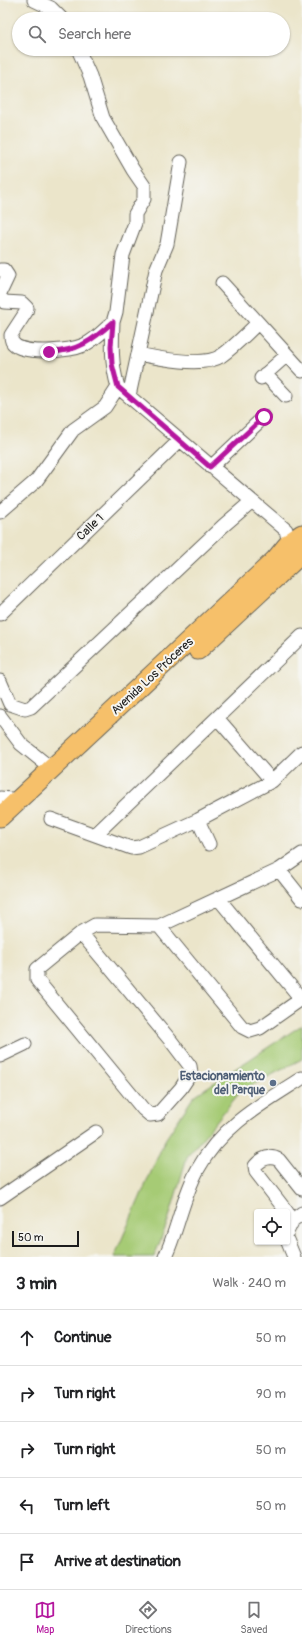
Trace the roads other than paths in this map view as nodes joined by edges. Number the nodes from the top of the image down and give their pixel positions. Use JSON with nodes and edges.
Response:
{"nodes":[{"id":1,"x":34,"y":0,"type":"edge"},
{"id":2,"x":55,"y":12,"type":"edge"},
{"id":3,"x":81,"y":56,"type":"edge"},
{"id":4,"x":181,"y":162,"type":"dead end"},
{"id":5,"x":0,"y":270,"type":"edge"},
{"id":6,"x":222,"y":283,"type":"dead end"},
{"id":7,"x":0,"y":293,"type":"edge"},
{"id":8,"x":0,"y":296,"type":"edge"},
{"id":9,"x":113,"y":322,"type":"junction"},
{"id":10,"x":258,"y":323,"type":"junction"},
{"id":11,"x":138,"y":354,"type":"junction"},
{"id":12,"x":287,"y":355,"type":"junction"},
{"id":13,"x":302,"y":371,"type":"edge"},
{"id":14,"x":118,"y":387,"type":"junction"},
{"id":15,"x":129,"y":396,"type":"junction"},
{"id":16,"x":286,"y":396,"type":"dead end"},
{"id":17,"x":264,"y":417,"type":"dead end"},
{"id":18,"x":180,"y":440,"type":"junction"},
{"id":19,"x":210,"y":467,"type":"junction"},
{"id":20,"x":252,"y":501,"type":"junction"},
{"id":21,"x":0,"y":512,"type":"edge"},
{"id":22,"x":298,"y":543,"type":"edge"},
{"id":23,"x":0,"y":614,"type":"edge"},
{"id":24,"x":302,"y":636,"type":"edge"},
{"id":25,"x":0,"y":681,"type":"edge"},
{"id":26,"x":0,"y":716,"type":"edge"},
{"id":27,"x":218,"y":719,"type":"junction"},
{"id":28,"x":302,"y":752,"type":"edge"},
{"id":29,"x":52,"y":769,"type":"junction"},
{"id":30,"x":272,"y":781,"type":"junction"},
{"id":31,"x":8,"y":800,"type":"edge"},
{"id":32,"x":0,"y":817,"type":"edge"},
{"id":33,"x":51,"y":819,"type":"dead end"},
{"id":34,"x":198,"y":820,"type":"junction"},
{"id":35,"x":0,"y":832,"type":"edge"},
{"id":36,"x":96,"y":834,"type":"junction"},
{"id":37,"x":209,"y":844,"type":"dead end"},
{"id":38,"x":302,"y":854,"type":"edge"},
{"id":39,"x":279,"y":870,"type":"junction"},
{"id":40,"x":218,"y":898,"type":"junction"},
{"id":41,"x":302,"y":899,"type":"edge"},
{"id":42,"x":159,"y":926,"type":"junction"},
{"id":43,"x":81,"y":933,"type":"junction"},
{"id":44,"x":25,"y":1044,"type":"dead end"},
{"id":45,"x":0,"y":1056,"type":"edge"},
{"id":46,"x":302,"y":1078,"type":"edge"},
{"id":47,"x":96,"y":1132,"type":"dead end"},
{"id":48,"x":302,"y":1189,"type":"edge"},
{"id":49,"x":0,"y":1198,"type":"edge"},
{"id":50,"x":291,"y":1218,"type":"edge"},
{"id":51,"x":289,"y":1245,"type":"edge"},
{"id":52,"x":165,"y":1257,"type":"edge"},
{"id":53,"x":294,"y":1257,"type":"edge"}],
"edges":[{"from":1,"to":2,"type":"street"},
{"from":3,"to":9,"type":"street"},
{"from":4,"to":11,"type":"street"},
{"from":5,"to":7,"type":"street"},
{"from":6,"to":10,"type":"street"},
{"from":8,"to":9,"type":"street"},
{"from":9,"to":14,"type":"street"},
{"from":10,"to":11,"type":"street"},
{"from":10,"to":12,"type":"street"},
{"from":11,"to":15,"type":"street"},
{"from":12,"to":13,"type":"street"},
{"from":12,"to":16,"type":"street"},
{"from":14,"to":15,"type":"street"},
{"from":14,"to":21,"type":"street"},
{"from":15,"to":18,"type":"street"},
{"from":17,"to":19,"type":"street"},
{"from":18,"to":19,"type":"street"},
{"from":18,"to":23,"type":"street","name":"Calle 1"},
{"from":19,"to":20,"type":"street"},
{"from":20,"to":22,"type":"street"},
{"from":20,"to":25,"type":"street"},
{"from":22,"to":29,"type":"highway","name":"Avenida Los Próceres"},
{"from":22,"to":35,"type":"highway","name":"Avenida Los Próceres"},
{"from":24,"to":27,"type":"street"},
{"from":26,"to":29,"type":"street"},
{"from":27,"to":30,"type":"street"},
{"from":27,"to":36,"type":"street"},
{"from":28,"to":30,"type":"street"},
{"from":29,"to":31,"type":"highway","name":"Avenida Los Próceres"},
{"from":30,"to":34,"type":"street"},
{"from":31,"to":32,"type":"highway","name":"Avenida Los Próceres"},
{"from":33,"to":36,"type":"street"},
{"from":34,"to":36,"type":"street"},
{"from":34,"to":37,"type":"street"},
{"from":38,"to":39,"type":"street"},
{"from":39,"to":40,"type":"street"},
{"from":39,"to":41,"type":"street"},
{"from":40,"to":42,"type":"street"},
{"from":40,"to":42,"type":"street"},
{"from":42,"to":43,"type":"street"},
{"from":43,"to":43,"type":"street"},
{"from":44,"to":45,"type":"street"},
{"from":46,"to":52,"type":"street"},
{"from":47,"to":49,"type":"street"},
{"from":48,"to":50,"type":"street"},
{"from":51,"to":53,"type":"street"}]}
